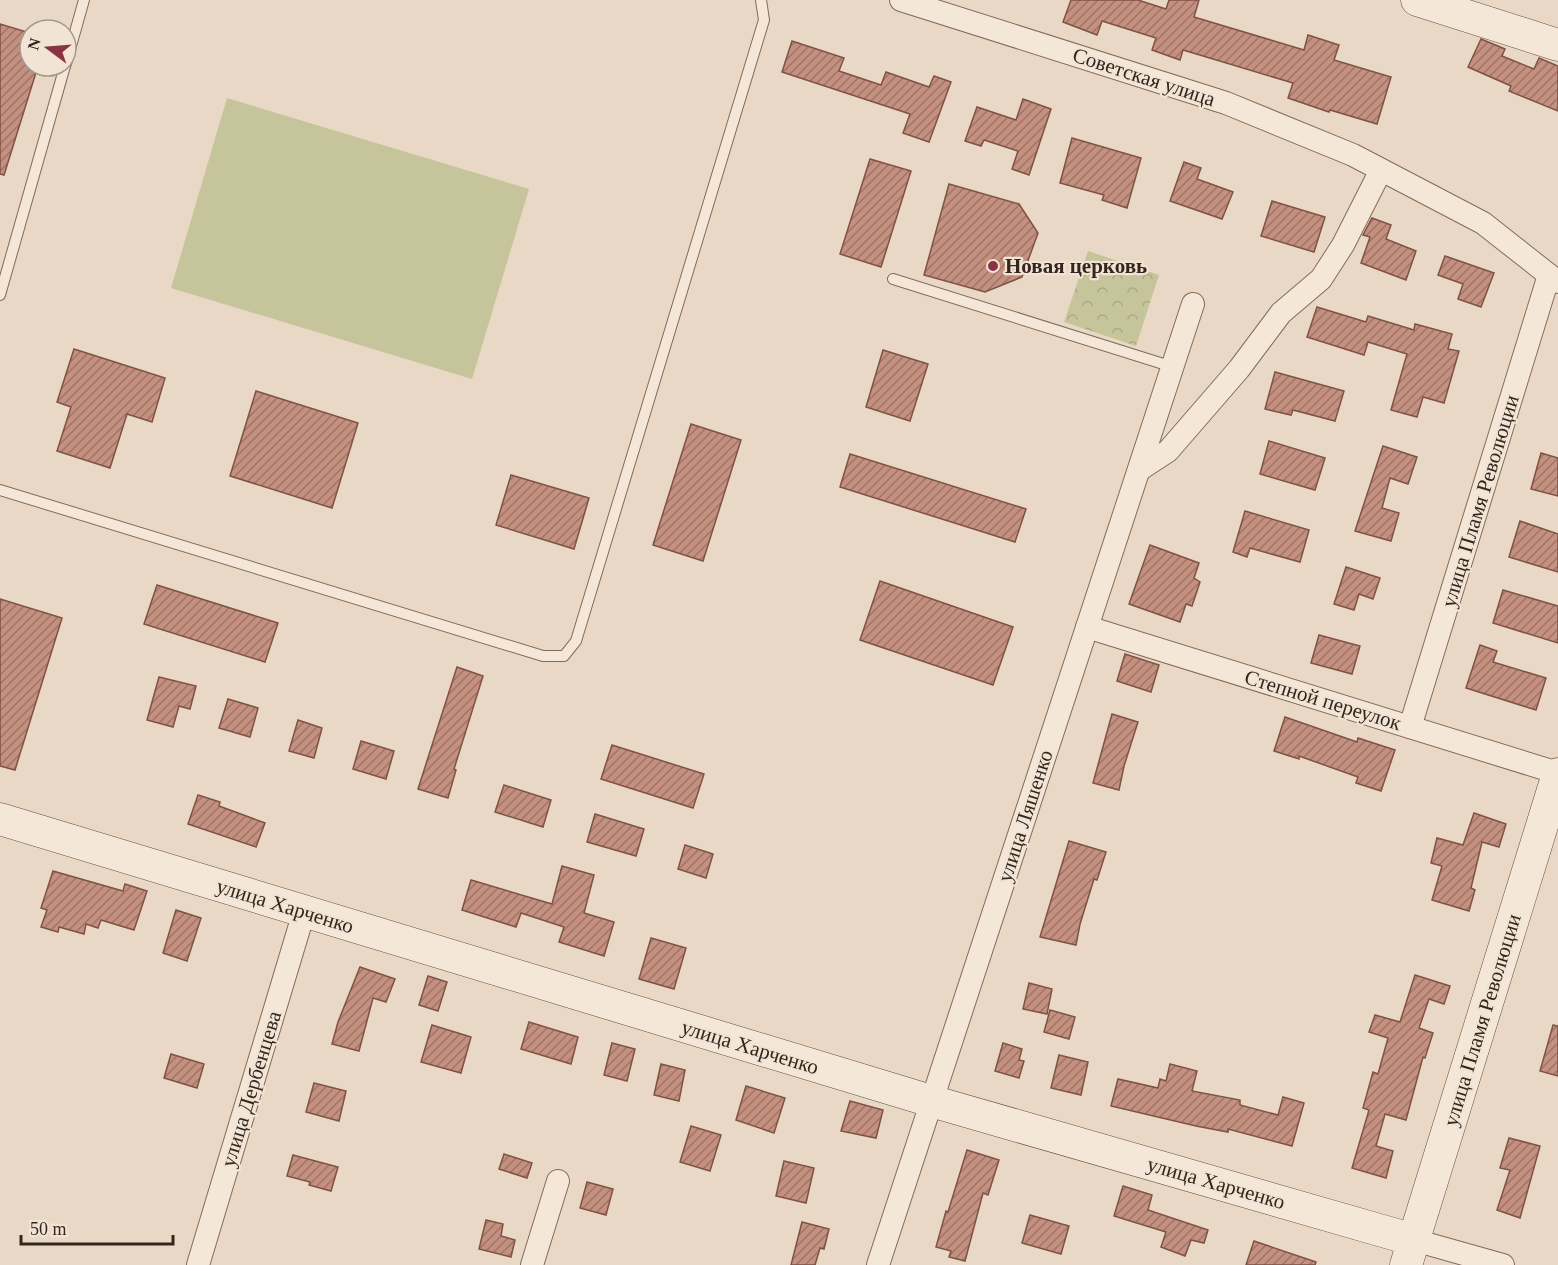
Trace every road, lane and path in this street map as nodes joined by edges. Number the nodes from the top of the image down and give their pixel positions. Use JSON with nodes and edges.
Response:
{"nodes":[{"id":1,"x":84,"y":0,"type":"edge"},
{"id":2,"x":761,"y":0,"type":"edge"},
{"id":3,"x":902,"y":0,"type":"edge"},
{"id":4,"x":1417,"y":0,"type":"edge"},
{"id":5,"x":78,"y":22,"type":"edge"},
{"id":6,"x":1558,"y":45,"type":"edge"},
{"id":7,"x":62,"y":78,"type":"edge"},
{"id":8,"x":1381,"y":170,"type":"junction"},
{"id":9,"x":1554,"y":278,"type":"edge"},
{"id":10,"x":892,"y":279,"type":"dead end"},
{"id":11,"x":0,"y":295,"type":"edge"},
{"id":12,"x":1193,"y":304,"type":"dead end"},
{"id":13,"x":1173,"y":367,"type":"junction"},
{"id":14,"x":1139,"y":470,"type":"junction"},
{"id":15,"x":0,"y":490,"type":"edge"},
{"id":16,"x":1087,"y":627,"type":"junction"},
{"id":17,"x":1410,"y":727,"type":"junction"},
{"id":18,"x":1558,"y":774,"type":"edge"},
{"id":19,"x":0,"y":819,"type":"edge"},
{"id":20,"x":304,"y":912,"type":"junction"},
{"id":21,"x":931,"y":1101,"type":"junction"},
{"id":22,"x":558,"y":1181,"type":"dead end"},
{"id":23,"x":1410,"y":1252,"type":"edge"},
{"id":24,"x":198,"y":1265,"type":"edge"},
{"id":25,"x":532,"y":1265,"type":"edge"},
{"id":26,"x":878,"y":1265,"type":"edge"},
{"id":27,"x":1503,"y":1265,"type":"edge"}],
"edges":[{"from":1,"to":5,"type":"lane"},
{"from":2,"to":15,"type":"lane"},
{"from":3,"to":8,"type":"street","name":"Советская улица"},
{"from":4,"to":6,"type":"street"},
{"from":7,"to":11,"type":"lane"},
{"from":8,"to":9,"type":"street","name":"улица Пламя Революции"},
{"from":8,"to":14,"type":"street"},
{"from":9,"to":17,"type":"street","name":"улица Пламя Революции"},
{"from":10,"to":13,"type":"lane"},
{"from":12,"to":13,"type":"street","name":"улица Ляшенко"},
{"from":13,"to":14,"type":"street","name":"улица Ляшенко"},
{"from":14,"to":16,"type":"street","name":"улица Ляшенко"},
{"from":16,"to":17,"type":"street","name":"Степной переулок"},
{"from":16,"to":21,"type":"street","name":"улица Ляшенко"},
{"from":17,"to":18,"type":"street","name":"Степной переулок"},
{"from":18,"to":23,"type":"street","name":"улица Пламя Революции"},
{"from":19,"to":20,"type":"street","name":"улица Харченко"},
{"from":20,"to":21,"type":"street","name":"улица Харченко"},
{"from":20,"to":24,"type":"street","name":"улица Дербенцева"},
{"from":21,"to":23,"type":"street","name":"улица Харченко"},
{"from":21,"to":26,"type":"street","name":"улица Ляшенко"},
{"from":22,"to":25,"type":"street"},
{"from":23,"to":27,"type":"street","name":"улица Харченко"}]}
